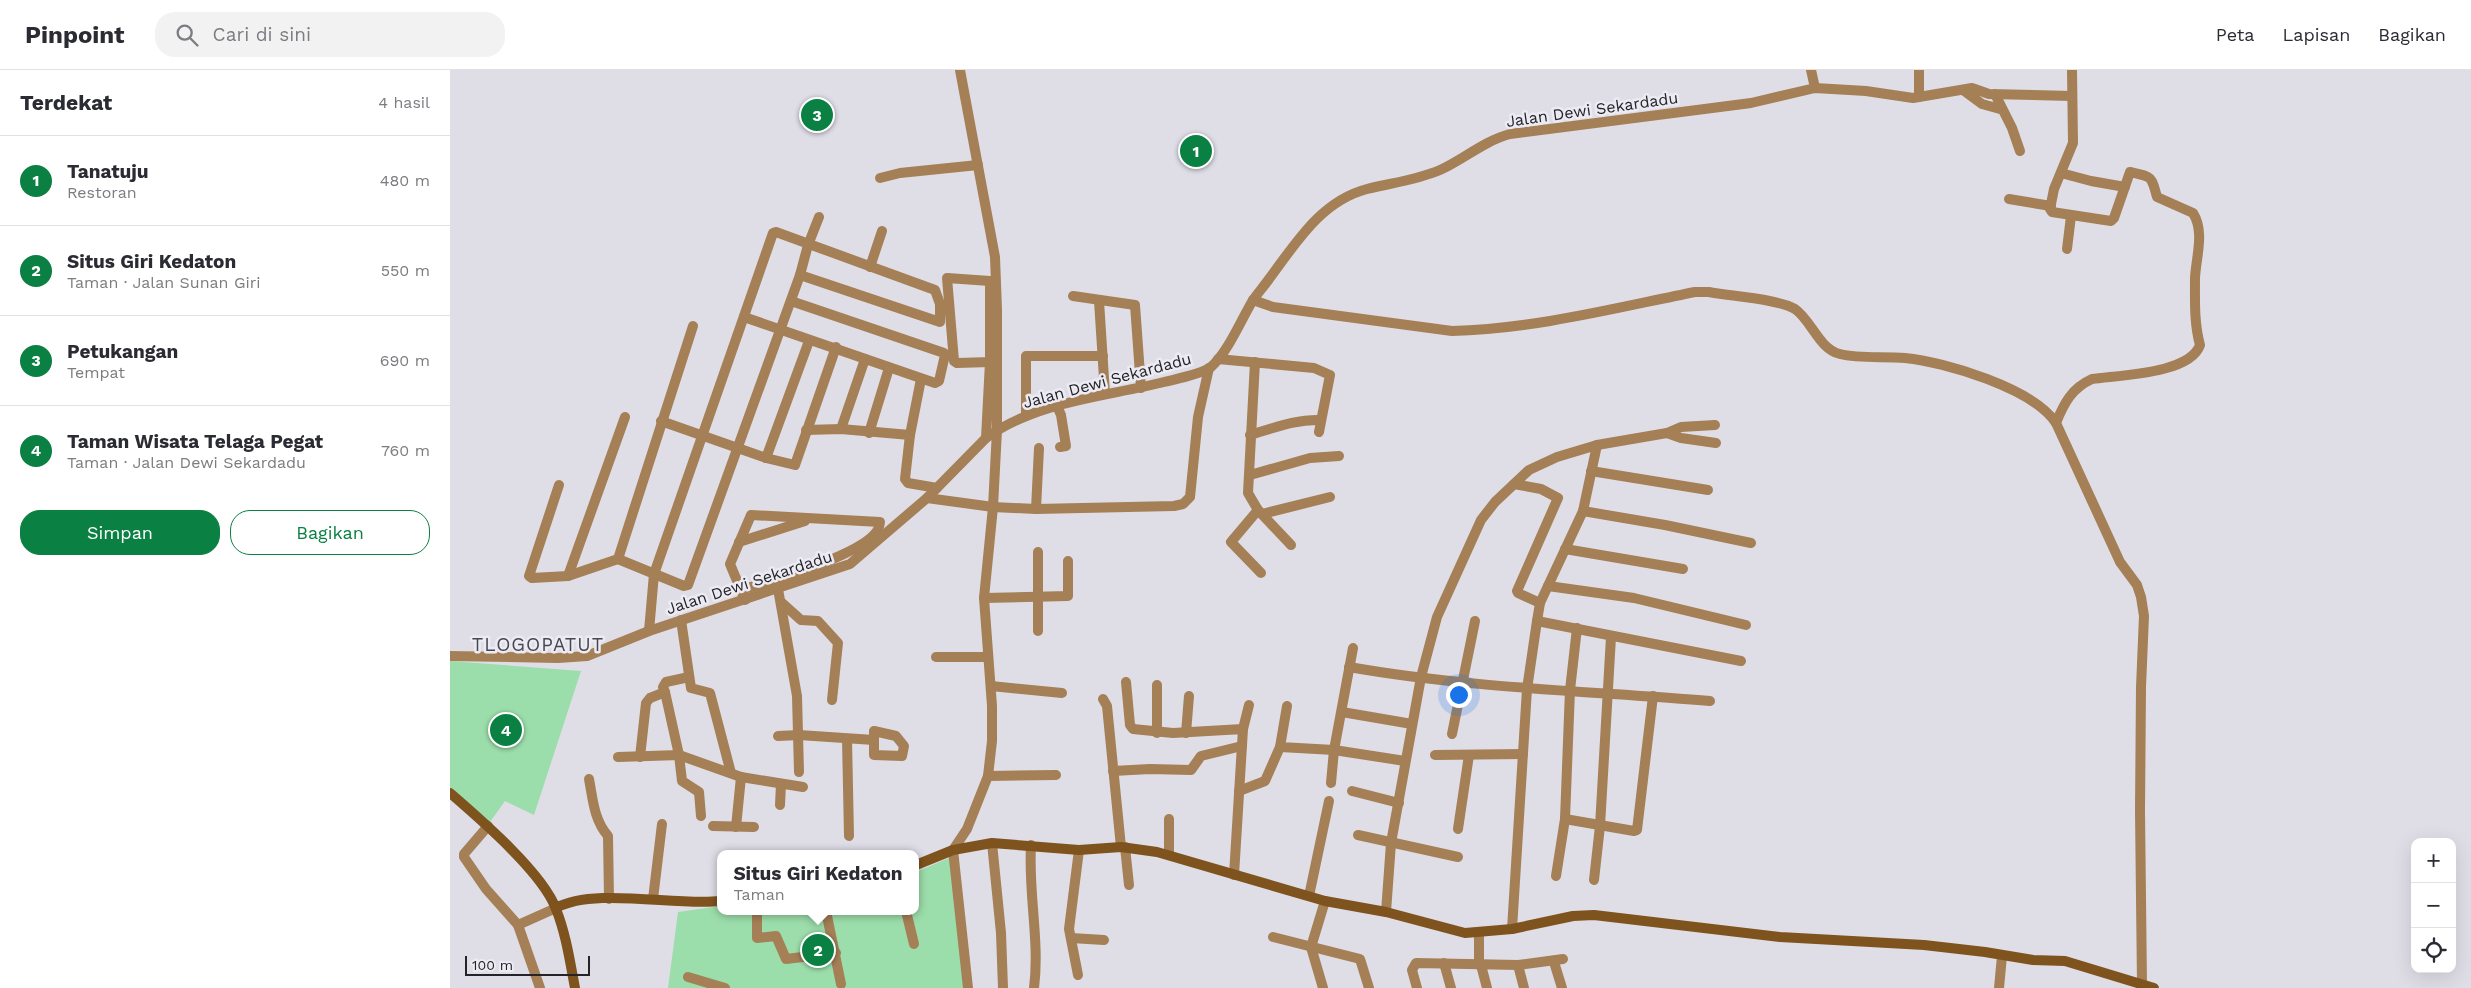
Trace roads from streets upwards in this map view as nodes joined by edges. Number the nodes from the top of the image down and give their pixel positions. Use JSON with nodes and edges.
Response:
{"nodes":[{"id":1,"x":960,"y":70,"type":"edge"},
{"id":2,"x":1811,"y":70,"type":"edge"},
{"id":3,"x":1919,"y":70,"type":"edge"},
{"id":4,"x":2072,"y":70,"type":"edge"},
{"id":5,"x":1815,"y":88,"type":"junction"},
{"id":6,"x":1964,"y":90,"type":"junction"},
{"id":7,"x":1995,"y":94,"type":"junction"},
{"id":8,"x":2072,"y":96,"type":"junction"},
{"id":9,"x":1919,"y":97,"type":"junction"},
{"id":10,"x":2000,"y":109,"type":"junction"},
{"id":11,"x":2020,"y":152,"type":"dead end"},
{"id":12,"x":978,"y":166,"type":"junction"},
{"id":13,"x":2061,"y":173,"type":"junction"},
{"id":14,"x":880,"y":178,"type":"dead end"},
{"id":15,"x":2124,"y":187,"type":"junction"},
{"id":16,"x":2009,"y":199,"type":"dead end"},
{"id":17,"x":2051,"y":206,"type":"junction"},
{"id":18,"x":2071,"y":216,"type":"junction"},
{"id":19,"x":819,"y":217,"type":"dead end"},
{"id":20,"x":882,"y":231,"type":"dead end"},
{"id":21,"x":808,"y":245,"type":"junction"},
{"id":22,"x":2066,"y":249,"type":"dead end"},
{"id":23,"x":870,"y":267,"type":"junction"},
{"id":24,"x":800,"y":275,"type":"junction"},
{"id":25,"x":1073,"y":296,"type":"dead end"},
{"id":26,"x":1253,"y":300,"type":"junction"},
{"id":27,"x":791,"y":301,"type":"junction"},
{"id":28,"x":1099,"y":301,"type":"junction"},
{"id":29,"x":744,"y":317,"type":"junction"},
{"id":30,"x":693,"y":326,"type":"dead end"},
{"id":31,"x":780,"y":329,"type":"junction"},
{"id":32,"x":809,"y":340,"type":"junction"},
{"id":33,"x":836,"y":347,"type":"junction"},
{"id":34,"x":1103,"y":356,"type":"junction"},
{"id":35,"x":865,"y":359,"type":"junction"},
{"id":36,"x":1218,"y":359,"type":"junction"},
{"id":37,"x":990,"y":362,"type":"junction"},
{"id":38,"x":1255,"y":362,"type":"junction"},
{"id":39,"x":889,"y":368,"type":"junction"},
{"id":40,"x":1209,"y":368,"type":"junction"},
{"id":41,"x":920,"y":379,"type":"junction"},
{"id":42,"x":1140,"y":388,"type":"junction"},
{"id":43,"x":1105,"y":394,"type":"junction"},
{"id":44,"x":1057,"y":406,"type":"junction"},
{"id":45,"x":1026,"y":416,"type":"junction"},
{"id":46,"x":625,"y":417,"type":"dead end"},
{"id":47,"x":1321,"y":420,"type":"junction"},
{"id":48,"x":661,"y":421,"type":"junction"},
{"id":49,"x":2056,"y":422,"type":"junction"},
{"id":50,"x":1715,"y":425,"type":"dead end"},
{"id":51,"x":841,"y":429,"type":"junction"},
{"id":52,"x":806,"y":430,"type":"junction"},
{"id":53,"x":996,"y":430,"type":"junction"},
{"id":54,"x":1319,"y":432,"type":"dead end"},
{"id":55,"x":869,"y":433,"type":"junction"},
{"id":56,"x":1667,"y":433,"type":"junction"},
{"id":57,"x":910,"y":435,"type":"junction"},
{"id":58,"x":1250,"y":435,"type":"junction"},
{"id":59,"x":702,"y":436,"type":"junction"},
{"id":60,"x":986,"y":438,"type":"junction"},
{"id":61,"x":1716,"y":442,"type":"dead end"},
{"id":62,"x":1596,"y":445,"type":"junction"},
{"id":63,"x":1060,"y":447,"type":"dead end"},
{"id":64,"x":1039,"y":448,"type":"dead end"},
{"id":65,"x":738,"y":449,"type":"junction"},
{"id":66,"x":1339,"y":456,"type":"dead end"},
{"id":67,"x":766,"y":458,"type":"junction"},
{"id":68,"x":1591,"y":470,"type":"junction"},
{"id":69,"x":1250,"y":475,"type":"junction"},
{"id":70,"x":1514,"y":484,"type":"junction"},
{"id":71,"x":559,"y":485,"type":"dead end"},
{"id":72,"x":937,"y":488,"type":"junction"},
{"id":73,"x":1708,"y":490,"type":"dead end"},
{"id":74,"x":1330,"y":497,"type":"dead end"},
{"id":75,"x":927,"y":498,"type":"junction"},
{"id":76,"x":993,"y":507,"type":"junction"},
{"id":77,"x":1036,"y":510,"type":"junction"},
{"id":78,"x":1583,"y":511,"type":"junction"},
{"id":79,"x":1260,"y":512,"type":"junction"},
{"id":80,"x":809,"y":520,"type":"junction"},
{"id":81,"x":858,"y":522,"type":"junction"},
{"id":82,"x":739,"y":542,"type":"junction"},
{"id":83,"x":864,"y":542,"type":"junction"},
{"id":84,"x":1751,"y":544,"type":"dead end"},
{"id":85,"x":1291,"y":545,"type":"dead end"},
{"id":86,"x":1565,"y":548,"type":"junction"},
{"id":87,"x":1038,"y":552,"type":"dead end"},
{"id":88,"x":618,"y":558,"type":"junction"},
{"id":89,"x":1068,"y":561,"type":"dead end"},
{"id":90,"x":1683,"y":569,"type":"dead end"},
{"id":91,"x":654,"y":574,"type":"junction"},
{"id":92,"x":1261,"y":574,"type":"dead end"},
{"id":93,"x":568,"y":576,"type":"junction"},
{"id":94,"x":1548,"y":586,"type":"junction"},
{"id":95,"x":778,"y":589,"type":"junction"},
{"id":96,"x":743,"y":595,"type":"junction"},
{"id":97,"x":1038,"y":596,"type":"junction"},
{"id":98,"x":984,"y":598,"type":"junction"},
{"id":99,"x":782,"y":603,"type":"junction"},
{"id":100,"x":1540,"y":603,"type":"junction"},
{"id":101,"x":680,"y":620,"type":"junction"},
{"id":102,"x":1475,"y":621,"type":"dead end"},
{"id":103,"x":1537,"y":621,"type":"junction"},
{"id":104,"x":1746,"y":625,"type":"dead end"},
{"id":105,"x":1577,"y":628,"type":"junction"},
{"id":106,"x":649,"y":631,"type":"junction"},
{"id":107,"x":1038,"y":631,"type":"dead end"},
{"id":108,"x":1611,"y":637,"type":"junction"},
{"id":109,"x":1353,"y":648,"type":"dead end"},
{"id":110,"x":450,"y":656,"type":"edge"},
{"id":111,"x":936,"y":657,"type":"dead end"},
{"id":112,"x":988,"y":657,"type":"junction"},
{"id":113,"x":1741,"y":661,"type":"dead end"},
{"id":114,"x":1349,"y":667,"type":"junction"},
{"id":115,"x":689,"y":676,"type":"junction"},
{"id":116,"x":1421,"y":677,"type":"junction"},
{"id":117,"x":1462,"y":681,"type":"junction"},
{"id":118,"x":1126,"y":682,"type":"dead end"},
{"id":119,"x":1157,"y":685,"type":"dead end"},
{"id":120,"x":991,"y":686,"type":"junction"},
{"id":121,"x":1527,"y":689,"type":"junction"},
{"id":122,"x":1570,"y":690,"type":"junction"},
{"id":123,"x":665,"y":692,"type":"junction"},
{"id":124,"x":1608,"y":692,"type":"junction"},
{"id":125,"x":1062,"y":693,"type":"dead end"},
{"id":126,"x":1189,"y":696,"type":"dead end"},
{"id":127,"x":1653,"y":696,"type":"junction"},
{"id":128,"x":1103,"y":699,"type":"dead end"},
{"id":129,"x":832,"y":700,"type":"dead end"},
{"id":130,"x":1710,"y":701,"type":"dead end"},
{"id":131,"x":1249,"y":705,"type":"dead end"},
{"id":132,"x":1287,"y":706,"type":"dead end"},
{"id":133,"x":1342,"y":712,"type":"junction"},
{"id":134,"x":1412,"y":724,"type":"junction"},
{"id":135,"x":1243,"y":729,"type":"junction"},
{"id":136,"x":1156,"y":733,"type":"junction"},
{"id":137,"x":1186,"y":733,"type":"junction"},
{"id":138,"x":1452,"y":734,"type":"dead end"},
{"id":139,"x":799,"y":735,"type":"junction"},
{"id":140,"x":778,"y":736,"type":"dead end"},
{"id":141,"x":847,"y":739,"type":"junction"},
{"id":142,"x":874,"y":740,"type":"dead end"},
{"id":143,"x":1242,"y":746,"type":"junction"},
{"id":144,"x":1280,"y":747,"type":"junction"},
{"id":145,"x":1334,"y":750,"type":"junction"},
{"id":146,"x":1523,"y":754,"type":"junction"},
{"id":147,"x":679,"y":755,"type":"junction"},
{"id":148,"x":1435,"y":755,"type":"dead end"},
{"id":149,"x":1469,"y":755,"type":"junction"},
{"id":150,"x":618,"y":757,"type":"dead end"},
{"id":151,"x":640,"y":757,"type":"junction"},
{"id":152,"x":1404,"y":761,"type":"junction"},
{"id":153,"x":1113,"y":771,"type":"junction"},
{"id":154,"x":799,"y":772,"type":"dead end"},
{"id":155,"x":736,"y":775,"type":"junction"},
{"id":156,"x":988,"y":776,"type":"junction"},
{"id":157,"x":1056,"y":776,"type":"dead end"},
{"id":158,"x":589,"y":779,"type":"dead end"},
{"id":159,"x":1331,"y":783,"type":"dead end"},
{"id":160,"x":781,"y":784,"type":"junction"},
{"id":161,"x":803,"y":787,"type":"dead end"},
{"id":162,"x":1239,"y":790,"type":"junction"},
{"id":163,"x":1352,"y":790,"type":"dead end"},
{"id":164,"x":450,"y":794,"type":"edge"},
{"id":165,"x":1329,"y":801,"type":"dead end"},
{"id":166,"x":1399,"y":802,"type":"junction"},
{"id":167,"x":780,"y":805,"type":"dead end"},
{"id":168,"x":701,"y":816,"type":"dead end"},
{"id":169,"x":1169,"y":819,"type":"dead end"},
{"id":170,"x":1565,"y":819,"type":"junction"},
{"id":171,"x":662,"y":824,"type":"dead end"},
{"id":172,"x":488,"y":826,"type":"junction"},
{"id":173,"x":713,"y":826,"type":"dead end"},
{"id":174,"x":1600,"y":826,"type":"junction"},
{"id":175,"x":736,"y":827,"type":"junction"},
{"id":176,"x":754,"y":827,"type":"dead end"},
{"id":177,"x":1458,"y":829,"type":"dead end"},
{"id":178,"x":1358,"y":835,"type":"dead end"},
{"id":179,"x":849,"y":836,"type":"dead end"},
{"id":180,"x":992,"y":843,"type":"junction"},
{"id":181,"x":1391,"y":843,"type":"junction"},
{"id":182,"x":1031,"y":845,"type":"junction"},
{"id":183,"x":1123,"y":847,"type":"junction"},
{"id":184,"x":954,"y":850,"type":"junction"},
{"id":185,"x":1079,"y":850,"type":"junction"},
{"id":186,"x":1169,"y":854,"type":"junction"},
{"id":187,"x":1458,"y":857,"type":"dead end"},
{"id":188,"x":919,"y":864,"type":"edge"},
{"id":189,"x":1234,"y":875,"type":"junction"},
{"id":190,"x":1556,"y":876,"type":"dead end"},
{"id":191,"x":1594,"y":880,"type":"dead end"},
{"id":192,"x":1129,"y":885,"type":"dead end"},
{"id":193,"x":1309,"y":896,"type":"junction"},
{"id":194,"x":609,"y":899,"type":"junction"},
{"id":195,"x":653,"y":899,"type":"junction"},
{"id":196,"x":717,"y":901,"type":"edge"},
{"id":197,"x":1325,"y":901,"type":"junction"},
{"id":198,"x":556,"y":908,"type":"junction"},
{"id":199,"x":1386,"y":912,"type":"junction"},
{"id":200,"x":757,"y":915,"type":"edge"},
{"id":201,"x":827,"y":915,"type":"edge"},
{"id":202,"x":907,"y":915,"type":"edge"},
{"id":203,"x":518,"y":925,"type":"junction"},
{"id":204,"x":1512,"y":929,"type":"junction"},
{"id":205,"x":1478,"y":933,"type":"junction"},
{"id":206,"x":1273,"y":937,"type":"dead end"},
{"id":207,"x":1070,"y":938,"type":"junction"},
{"id":208,"x":1104,"y":940,"type":"dead end"},
{"id":209,"x":914,"y":944,"type":"dead end"},
{"id":210,"x":1310,"y":947,"type":"junction"},
{"id":211,"x":836,"y":953,"type":"junction"},
{"id":212,"x":2002,"y":956,"type":"junction"},
{"id":213,"x":1444,"y":963,"type":"junction"},
{"id":214,"x":1480,"y":965,"type":"junction"},
{"id":215,"x":1518,"y":965,"type":"junction"},
{"id":216,"x":1078,"y":975,"type":"dead end"},
{"id":217,"x":688,"y":978,"type":"dead end"},
{"id":218,"x":842,"y":984,"type":"dead end"},
{"id":219,"x":2142,"y":985,"type":"junction"},
{"id":220,"x":540,"y":988,"type":"edge"},
{"id":221,"x":575,"y":988,"type":"edge"},
{"id":222,"x":725,"y":988,"type":"edge"},
{"id":223,"x":968,"y":988,"type":"edge"},
{"id":224,"x":1003,"y":988,"type":"edge"},
{"id":225,"x":1034,"y":988,"type":"edge"},
{"id":226,"x":1323,"y":988,"type":"edge"},
{"id":227,"x":1369,"y":988,"type":"edge"},
{"id":228,"x":1417,"y":988,"type":"edge"},
{"id":229,"x":1451,"y":988,"type":"edge"},
{"id":230,"x":1487,"y":988,"type":"edge"},
{"id":231,"x":1524,"y":988,"type":"edge"},
{"id":232,"x":1562,"y":988,"type":"edge"},
{"id":233,"x":1999,"y":988,"type":"edge"},
{"id":234,"x":2154,"y":988,"type":"edge"}],
"edges":[{"from":1,"to":12,"type":"street"},
{"from":2,"to":5,"type":"street"},
{"from":3,"to":9,"type":"street"},
{"from":4,"to":8,"type":"street"},
{"from":5,"to":9,"type":"street","name":"Jalan Dewi Sekardadu"},
{"from":5,"to":26,"type":"street","name":"Jalan Dewi Sekardadu"},
{"from":6,"to":7,"type":"street","name":"Jalan Dewi Sekardadu"},
{"from":6,"to":9,"type":"street","name":"Jalan Dewi Sekardadu"},
{"from":6,"to":10,"type":"street"},
{"from":7,"to":8,"type":"street","name":"Jalan Dewi Sekardadu"},
{"from":7,"to":10,"type":"street"},
{"from":8,"to":13,"type":"street"},
{"from":10,"to":11,"type":"street"},
{"from":12,"to":14,"type":"street"},
{"from":12,"to":53,"type":"street"},
{"from":13,"to":15,"type":"street"},
{"from":13,"to":17,"type":"street"},
{"from":15,"to":18,"type":"street"},
{"from":15,"to":49,"type":"street"},
{"from":16,"to":17,"type":"street"},
{"from":17,"to":18,"type":"street"},
{"from":18,"to":22,"type":"street"},
{"from":19,"to":21,"type":"street"},
{"from":20,"to":23,"type":"street"},
{"from":21,"to":23,"type":"street"},
{"from":21,"to":24,"type":"street"},
{"from":21,"to":29,"type":"street"},
{"from":23,"to":24,"type":"street"},
{"from":24,"to":27,"type":"street"},
{"from":25,"to":28,"type":"street"},
{"from":26,"to":36,"type":"street","name":"Jalan Dewi Sekardadu"},
{"from":26,"to":49,"type":"street"},
{"from":27,"to":31,"type":"street"},
{"from":27,"to":41,"type":"street"},
{"from":28,"to":34,"type":"street"},
{"from":28,"to":42,"type":"street"},
{"from":29,"to":31,"type":"street"},
{"from":29,"to":59,"type":"street"},
{"from":30,"to":48,"type":"street"},
{"from":31,"to":32,"type":"street"},
{"from":31,"to":65,"type":"street"},
{"from":32,"to":33,"type":"street"},
{"from":32,"to":67,"type":"street"},
{"from":33,"to":35,"type":"street"},
{"from":33,"to":52,"type":"street"},
{"from":34,"to":43,"type":"street"},
{"from":34,"to":45,"type":"street"},
{"from":35,"to":39,"type":"street"},
{"from":35,"to":51,"type":"street"},
{"from":36,"to":38,"type":"street"},
{"from":36,"to":40,"type":"street","name":"Jalan Dewi Sekardadu"},
{"from":37,"to":37,"type":"street"},
{"from":37,"to":60,"type":"street"},
{"from":38,"to":47,"type":"street"},
{"from":38,"to":58,"type":"street"},
{"from":39,"to":41,"type":"street"},
{"from":39,"to":55,"type":"street"},
{"from":40,"to":42,"type":"street","name":"Jalan Dewi Sekardadu"},
{"from":40,"to":77,"type":"street"},
{"from":41,"to":57,"type":"street"},
{"from":42,"to":43,"type":"street","name":"Jalan Dewi Sekardadu"},
{"from":43,"to":44,"type":"street","name":"Jalan Dewi Sekardadu"},
{"from":44,"to":45,"type":"street","name":"Jalan Dewi Sekardadu"},
{"from":44,"to":63,"type":"street"},
{"from":45,"to":53,"type":"street","name":"Jalan Dewi Sekardadu"},
{"from":46,"to":93,"type":"street"},
{"from":47,"to":54,"type":"street"},
{"from":47,"to":58,"type":"street"},
{"from":48,"to":59,"type":"street"},
{"from":48,"to":88,"type":"street"},
{"from":49,"to":219,"type":"street"},
{"from":50,"to":56,"type":"street"},
{"from":51,"to":52,"type":"street"},
{"from":51,"to":55,"type":"street"},
{"from":52,"to":67,"type":"street"},
{"from":53,"to":60,"type":"street","name":"Jalan Dewi Sekardadu"},
{"from":53,"to":76,"type":"street"},
{"from":55,"to":57,"type":"street"},
{"from":56,"to":61,"type":"street"},
{"from":56,"to":62,"type":"street"},
{"from":57,"to":72,"type":"street"},
{"from":58,"to":69,"type":"street"},
{"from":59,"to":65,"type":"street"},
{"from":59,"to":91,"type":"street"},
{"from":60,"to":72,"type":"street","name":"Jalan Dewi Sekardadu"},
{"from":62,"to":68,"type":"street"},
{"from":62,"to":70,"type":"street"},
{"from":64,"to":77,"type":"street"},
{"from":65,"to":67,"type":"street"},
{"from":65,"to":91,"type":"street"},
{"from":66,"to":69,"type":"street"},
{"from":68,"to":73,"type":"street"},
{"from":68,"to":78,"type":"street"},
{"from":69,"to":79,"type":"street"},
{"from":70,"to":100,"type":"street"},
{"from":70,"to":116,"type":"street"},
{"from":71,"to":93,"type":"street"},
{"from":72,"to":75,"type":"street","name":"Jalan Dewi Sekardadu"},
{"from":74,"to":79,"type":"street"},
{"from":75,"to":76,"type":"street"},
{"from":75,"to":95,"type":"street","name":"Jalan Dewi Sekardadu"},
{"from":76,"to":77,"type":"street"},
{"from":76,"to":98,"type":"street"},
{"from":78,"to":84,"type":"street"},
{"from":78,"to":86,"type":"street"},
{"from":79,"to":85,"type":"street"},
{"from":79,"to":92,"type":"street"},
{"from":80,"to":81,"type":"street"},
{"from":80,"to":82,"type":"street"},
{"from":80,"to":82,"type":"street"},
{"from":81,"to":83,"type":"street"},
{"from":81,"to":83,"type":"street"},
{"from":82,"to":96,"type":"street"},
{"from":83,"to":96,"type":"street"},
{"from":86,"to":90,"type":"street"},
{"from":86,"to":94,"type":"street"},
{"from":87,"to":97,"type":"street"},
{"from":88,"to":91,"type":"street"},
{"from":88,"to":93,"type":"street"},
{"from":89,"to":97,"type":"street"},
{"from":91,"to":106,"type":"street"},
{"from":94,"to":100,"type":"street"},
{"from":94,"to":104,"type":"street"},
{"from":95,"to":96,"type":"street","name":"Jalan Dewi Sekardadu"},
{"from":95,"to":99,"type":"street"},
{"from":96,"to":101,"type":"street","name":"Jalan Dewi Sekardadu"},
{"from":97,"to":98,"type":"street"},
{"from":97,"to":107,"type":"street"},
{"from":98,"to":112,"type":"street"},
{"from":99,"to":129,"type":"street"},
{"from":99,"to":139,"type":"street"},
{"from":100,"to":103,"type":"street"},
{"from":101,"to":106,"type":"street","name":"Jalan Dewi Sekardadu"},
{"from":101,"to":115,"type":"street"},
{"from":102,"to":117,"type":"street"},
{"from":103,"to":105,"type":"street"},
{"from":103,"to":121,"type":"street"},
{"from":105,"to":108,"type":"street"},
{"from":105,"to":122,"type":"street"},
{"from":106,"to":110,"type":"street","name":"Jalan Dewi Sekardadu"},
{"from":108,"to":113,"type":"street"},
{"from":108,"to":124,"type":"street"},
{"from":109,"to":114,"type":"street"},
{"from":111,"to":112,"type":"street"},
{"from":112,"to":120,"type":"street"},
{"from":114,"to":116,"type":"street"},
{"from":114,"to":133,"type":"street"},
{"from":115,"to":123,"type":"street"},
{"from":115,"to":155,"type":"street"},
{"from":116,"to":117,"type":"street"},
{"from":116,"to":134,"type":"street"},
{"from":117,"to":121,"type":"street"},
{"from":117,"to":138,"type":"street"},
{"from":118,"to":136,"type":"street"},
{"from":119,"to":136,"type":"street"},
{"from":120,"to":125,"type":"street"},
{"from":120,"to":156,"type":"street"},
{"from":121,"to":122,"type":"street"},
{"from":121,"to":146,"type":"street"},
{"from":122,"to":124,"type":"street"},
{"from":122,"to":170,"type":"street"},
{"from":123,"to":147,"type":"street"},
{"from":123,"to":151,"type":"street"},
{"from":124,"to":127,"type":"street"},
{"from":124,"to":174,"type":"street"},
{"from":126,"to":137,"type":"street"},
{"from":127,"to":130,"type":"street"},
{"from":127,"to":174,"type":"street"},
{"from":128,"to":153,"type":"street"},
{"from":131,"to":135,"type":"street"},
{"from":132,"to":144,"type":"street"},
{"from":133,"to":134,"type":"street"},
{"from":133,"to":145,"type":"street"},
{"from":134,"to":152,"type":"street"},
{"from":135,"to":137,"type":"street"},
{"from":135,"to":143,"type":"street"},
{"from":136,"to":137,"type":"street"},
{"from":139,"to":140,"type":"street"},
{"from":139,"to":141,"type":"street"},
{"from":139,"to":154,"type":"street"},
{"from":141,"to":142,"type":"street"},
{"from":141,"to":179,"type":"street"},
{"from":143,"to":153,"type":"street"},
{"from":143,"to":162,"type":"street"},
{"from":144,"to":145,"type":"street"},
{"from":144,"to":162,"type":"street"},
{"from":145,"to":152,"type":"street"},
{"from":145,"to":159,"type":"street"},
{"from":146,"to":149,"type":"street"},
{"from":146,"to":204,"type":"street"},
{"from":147,"to":151,"type":"street"},
{"from":147,"to":155,"type":"street"},
{"from":147,"to":168,"type":"street"},
{"from":148,"to":149,"type":"street"},
{"from":149,"to":177,"type":"street"},
{"from":150,"to":151,"type":"street"},
{"from":152,"to":166,"type":"street"},
{"from":153,"to":183,"type":"street"},
{"from":155,"to":160,"type":"street"},
{"from":155,"to":175,"type":"street"},
{"from":156,"to":157,"type":"street"},
{"from":156,"to":184,"type":"street"},
{"from":158,"to":194,"type":"street"},
{"from":160,"to":161,"type":"street"},
{"from":160,"to":167,"type":"street"},
{"from":162,"to":189,"type":"street"},
{"from":163,"to":166,"type":"street"},
{"from":164,"to":172,"type":"street"},
{"from":165,"to":193,"type":"street"},
{"from":166,"to":181,"type":"street"},
{"from":169,"to":186,"type":"street"},
{"from":170,"to":174,"type":"street"},
{"from":170,"to":190,"type":"street"},
{"from":171,"to":195,"type":"street"},
{"from":172,"to":198,"type":"street"},
{"from":172,"to":203,"type":"street"},
{"from":173,"to":175,"type":"street"},
{"from":174,"to":191,"type":"street"},
{"from":175,"to":176,"type":"street"},
{"from":178,"to":181,"type":"street"},
{"from":180,"to":182,"type":"street"},
{"from":180,"to":184,"type":"street"},
{"from":180,"to":224,"type":"street"},
{"from":181,"to":187,"type":"street"},
{"from":181,"to":199,"type":"street"},
{"from":182,"to":185,"type":"street"},
{"from":182,"to":225,"type":"street"},
{"from":183,"to":185,"type":"street"},
{"from":183,"to":186,"type":"street"},
{"from":183,"to":192,"type":"street"},
{"from":184,"to":188,"type":"street"},
{"from":184,"to":223,"type":"street"},
{"from":185,"to":207,"type":"street"},
{"from":186,"to":189,"type":"street"},
{"from":189,"to":193,"type":"street"},
{"from":193,"to":197,"type":"street"},
{"from":194,"to":195,"type":"street"},
{"from":194,"to":198,"type":"street"},
{"from":195,"to":196,"type":"street"},
{"from":197,"to":199,"type":"street"},
{"from":197,"to":210,"type":"street"},
{"from":198,"to":203,"type":"street"},
{"from":198,"to":221,"type":"street"},
{"from":199,"to":205,"type":"street"},
{"from":200,"to":211,"type":"street"},
{"from":201,"to":211,"type":"street"},
{"from":202,"to":209,"type":"street"},
{"from":203,"to":220,"type":"street"},
{"from":204,"to":205,"type":"street"},
{"from":204,"to":212,"type":"street"},
{"from":205,"to":214,"type":"street"},
{"from":206,"to":210,"type":"street"},
{"from":207,"to":208,"type":"street"},
{"from":207,"to":216,"type":"street"},
{"from":210,"to":226,"type":"street"},
{"from":210,"to":227,"type":"street"},
{"from":211,"to":218,"type":"street"},
{"from":212,"to":219,"type":"street"},
{"from":212,"to":233,"type":"street"},
{"from":213,"to":214,"type":"street"},
{"from":213,"to":228,"type":"street"},
{"from":213,"to":229,"type":"street"},
{"from":214,"to":215,"type":"street"},
{"from":214,"to":230,"type":"street"},
{"from":215,"to":231,"type":"street"},
{"from":215,"to":232,"type":"street"},
{"from":217,"to":222,"type":"street"},
{"from":219,"to":234,"type":"street"}]}
